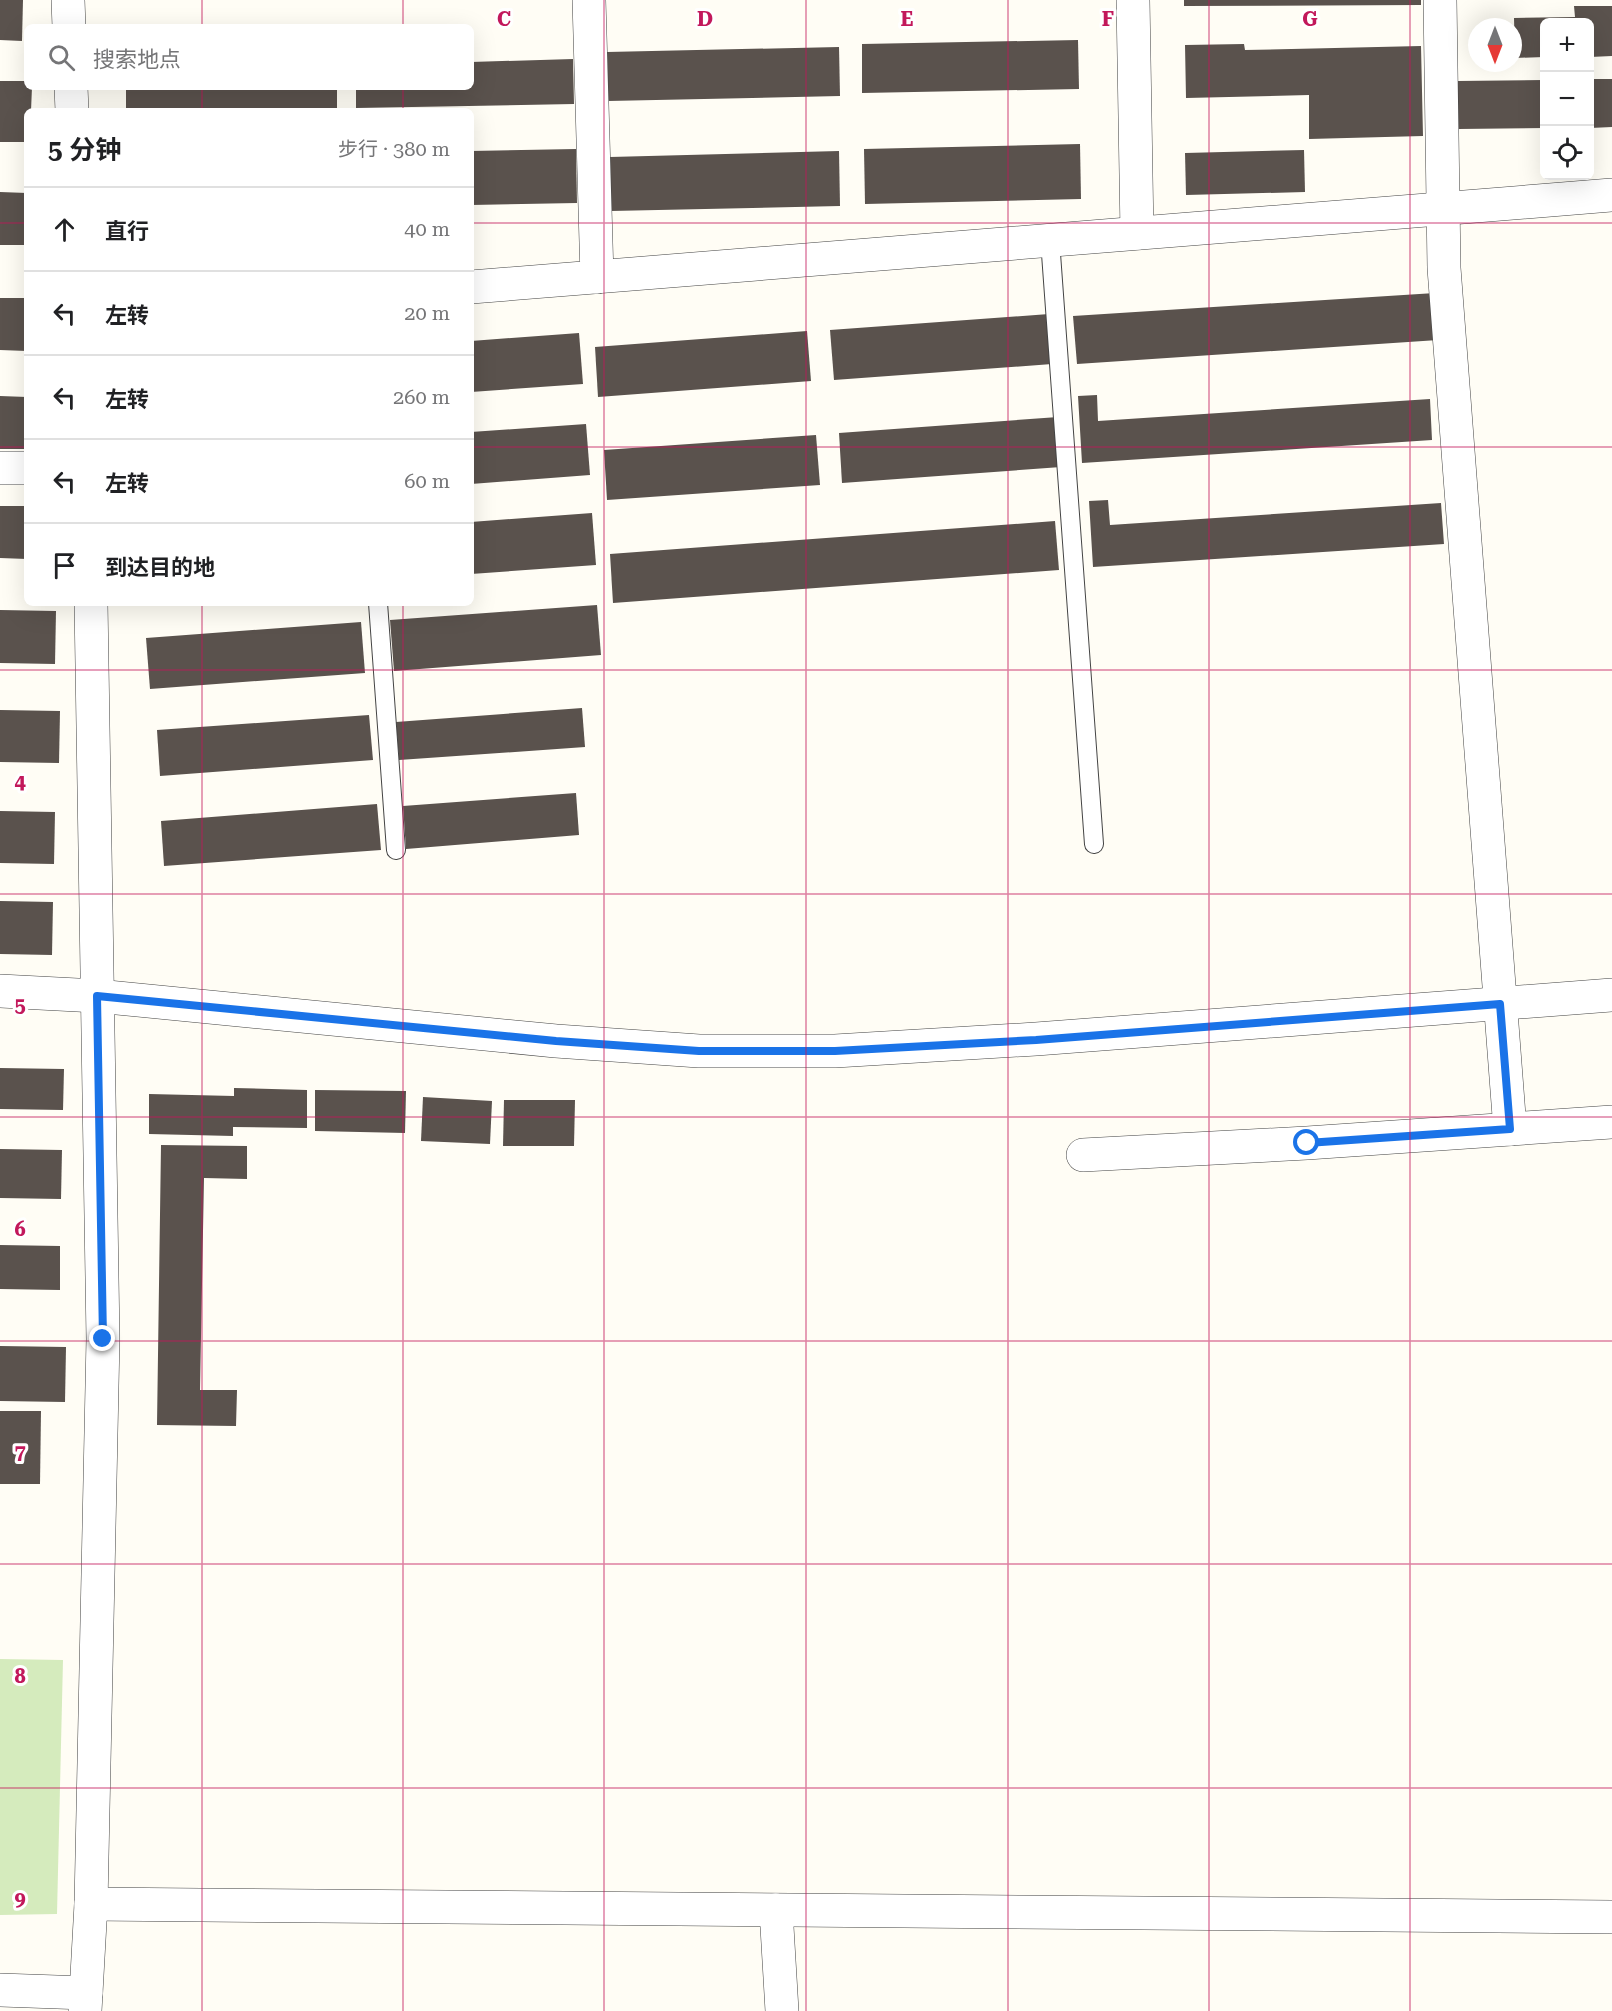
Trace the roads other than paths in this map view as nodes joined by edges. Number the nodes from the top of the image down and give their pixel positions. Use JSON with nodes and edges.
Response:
{"nodes":[{"id":1,"x":68,"y":0,"type":"edge"},
{"id":2,"x":589,"y":0,"type":"edge"},
{"id":3,"x":1133,"y":0,"type":"edge"},
{"id":4,"x":1440,"y":0,"type":"edge"},
{"id":5,"x":69,"y":24,"type":"edge"},
{"id":6,"x":71,"y":90,"type":"edge"},
{"id":7,"x":72,"y":108,"type":"edge"},
{"id":8,"x":1612,"y":195,"type":"edge"},
{"id":9,"x":1443,"y":208,"type":"junction"},
{"id":10,"x":1137,"y":233,"type":"junction"},
{"id":11,"x":1050,"y":240,"type":"junction"},
{"id":12,"x":597,"y":276,"type":"junction"},
{"id":13,"x":474,"y":287,"type":"edge"},
{"id":14,"x":0,"y":468,"type":"edge"},
{"id":15,"x":24,"y":468,"type":"edge"},
{"id":16,"x":91,"y":606,"type":"edge"},
{"id":17,"x":378,"y":606,"type":"edge"},
{"id":18,"x":1094,"y":844,"type":"dead end"},
{"id":19,"x":396,"y":850,"type":"dead end"},
{"id":20,"x":0,"y":992,"type":"edge"},
{"id":21,"x":1612,"y":995,"type":"edge"},
{"id":22,"x":97,"y":996,"type":"junction"},
{"id":23,"x":1500,"y":1004,"type":"junction"},
{"id":24,"x":1612,"y":1122,"type":"edge"},
{"id":25,"x":1510,"y":1129,"type":"junction"},
{"id":26,"x":1083,"y":1155,"type":"dead end"},
{"id":27,"x":91,"y":1904,"type":"junction"},
{"id":28,"x":776,"y":1910,"type":"junction"},
{"id":29,"x":1612,"y":1917,"type":"edge"},
{"id":30,"x":0,"y":1990,"type":"edge"},
{"id":31,"x":86,"y":2002,"type":"edge"},
{"id":32,"x":782,"y":2011,"type":"edge"}],
"edges":[{"from":1,"to":5,"type":"street"},
{"from":2,"to":12,"type":"street"},
{"from":3,"to":10,"type":"street"},
{"from":4,"to":9,"type":"street"},
{"from":6,"to":7,"type":"street"},
{"from":8,"to":9,"type":"street"},
{"from":9,"to":10,"type":"street"},
{"from":9,"to":23,"type":"street"},
{"from":10,"to":11,"type":"street"},
{"from":11,"to":12,"type":"street"},
{"from":11,"to":18,"type":"lane"},
{"from":12,"to":13,"type":"street"},
{"from":14,"to":15,"type":"street"},
{"from":16,"to":22,"type":"street"},
{"from":17,"to":19,"type":"lane"},
{"from":20,"to":22,"type":"street"},
{"from":21,"to":23,"type":"street"},
{"from":22,"to":23,"type":"street"},
{"from":22,"to":27,"type":"street"},
{"from":23,"to":25,"type":"street"},
{"from":24,"to":25,"type":"street"},
{"from":25,"to":26,"type":"street"},
{"from":27,"to":28,"type":"street"},
{"from":27,"to":31,"type":"street"},
{"from":28,"to":29,"type":"street"},
{"from":28,"to":32,"type":"street"},
{"from":30,"to":31,"type":"street"}]}
